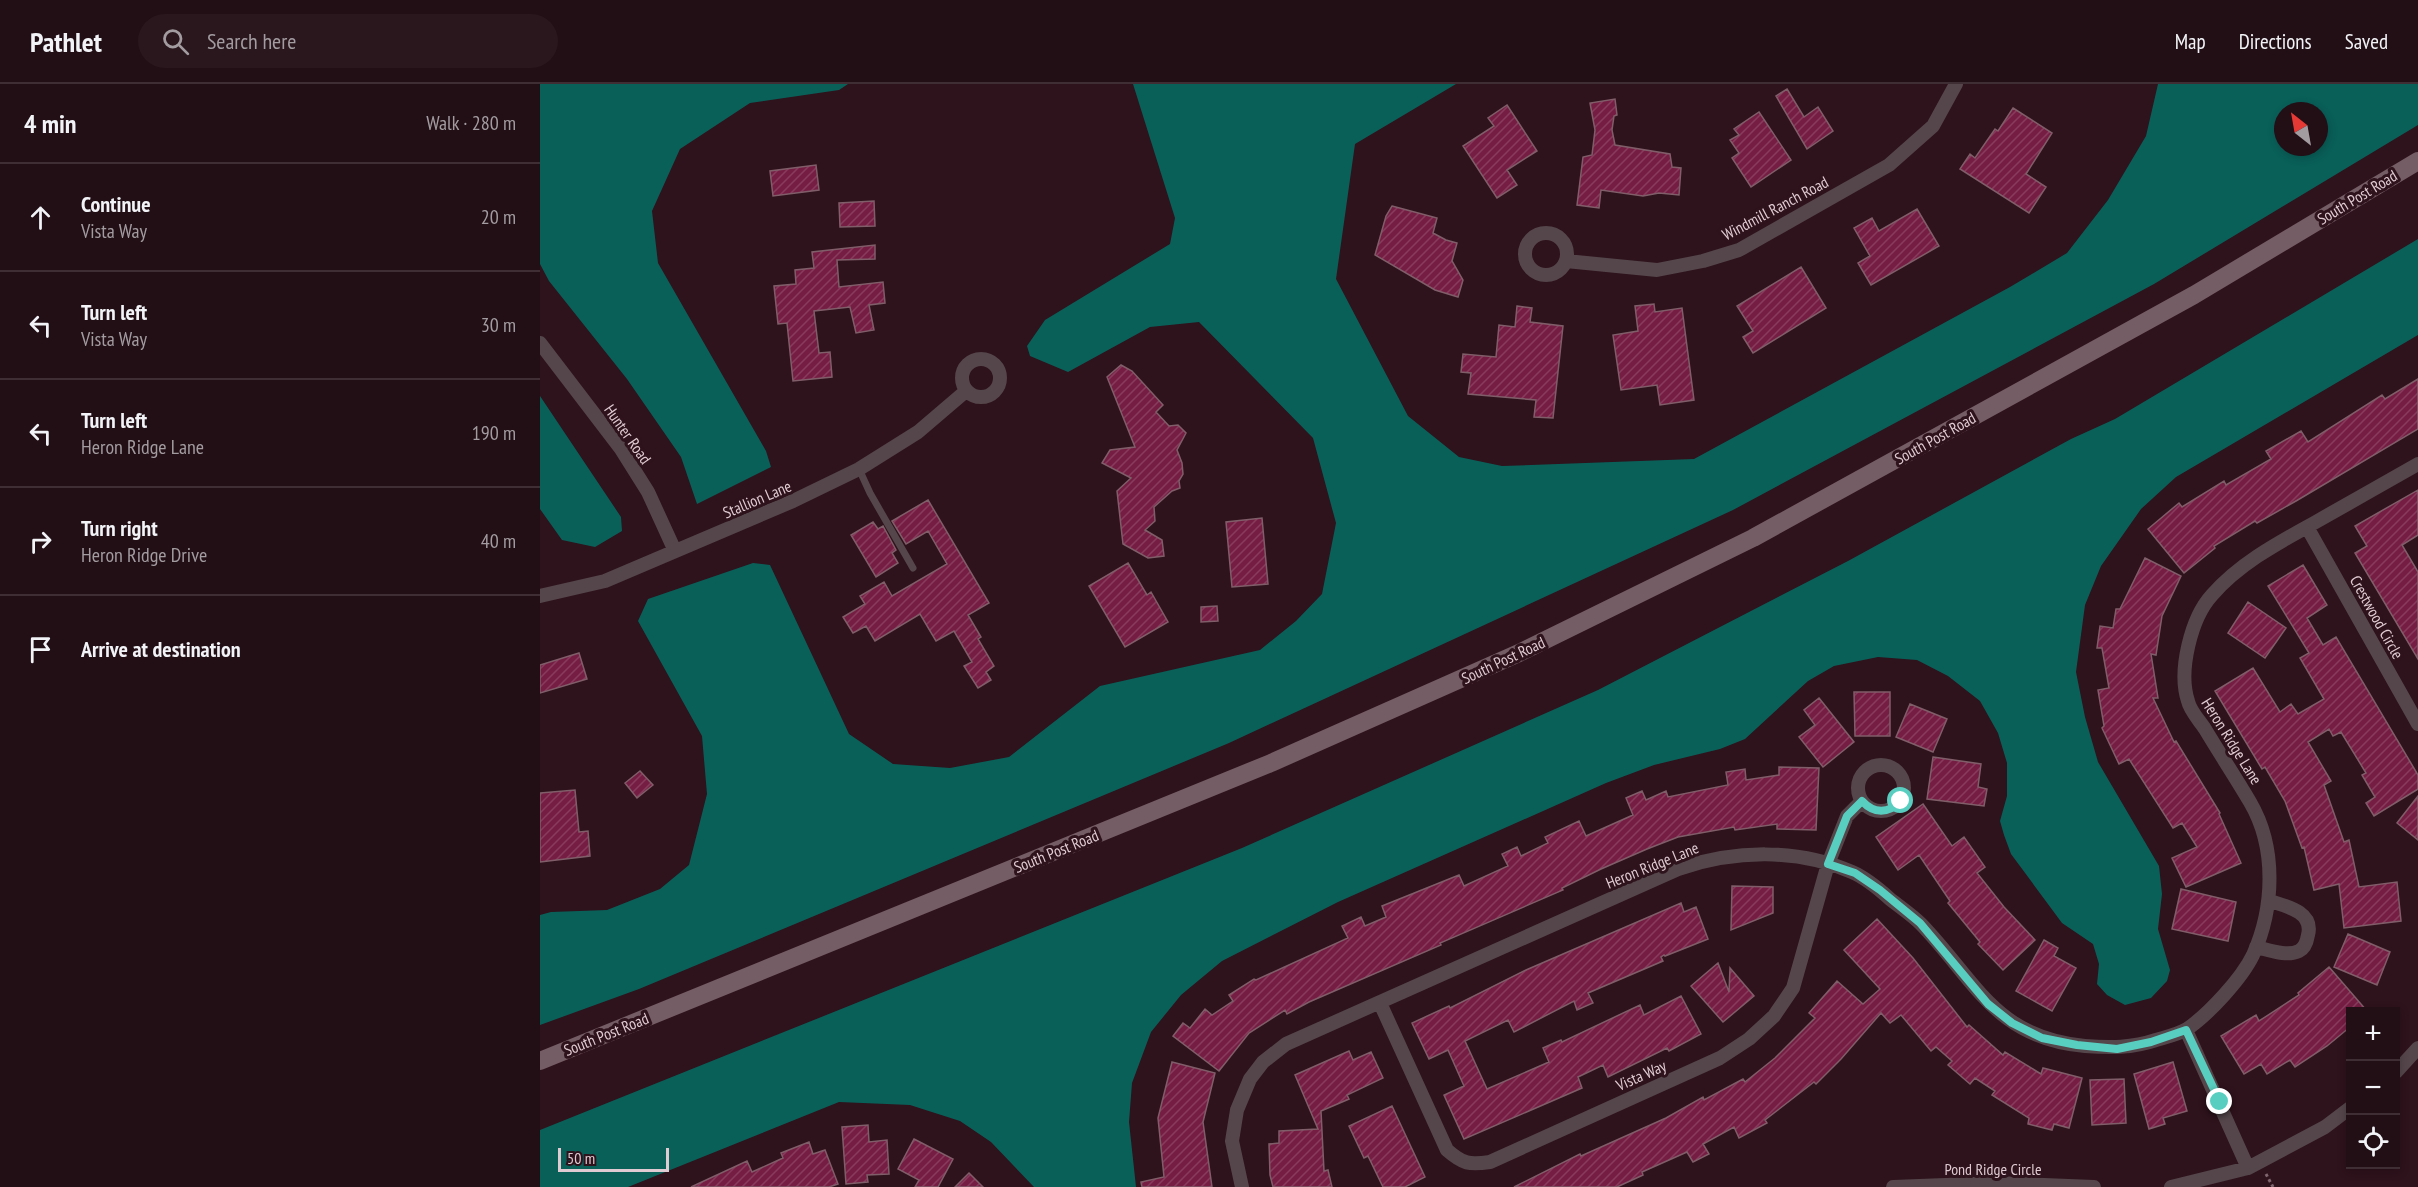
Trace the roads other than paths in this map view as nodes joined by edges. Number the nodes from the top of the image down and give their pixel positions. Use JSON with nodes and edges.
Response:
{"nodes":[{"id":1,"x":1956,"y":84,"type":"edge"},
{"id":2,"x":2418,"y":160,"type":"edge"},
{"id":3,"x":1566,"y":261,"type":"dead end"},
{"id":4,"x":540,"y":343,"type":"edge"},
{"id":5,"x":966,"y":391,"type":"dead end"},
{"id":6,"x":2418,"y":464,"type":"edge"},
{"id":7,"x":859,"y":469,"type":"junction"},
{"id":8,"x":2307,"y":527,"type":"junction"},
{"id":9,"x":675,"y":551,"type":"junction"},
{"id":10,"x":912,"y":568,"type":"dead end"},
{"id":11,"x":540,"y":596,"type":"edge"},
{"id":12,"x":2418,"y":724,"type":"edge"},
{"id":13,"x":1862,"y":801,"type":"dead end"},
{"id":14,"x":1828,"y":864,"type":"junction"},
{"id":15,"x":2270,"y":901,"type":"junction"},
{"id":16,"x":2256,"y":947,"type":"junction"},
{"id":17,"x":1380,"y":1003,"type":"junction"},
{"id":18,"x":2186,"y":1030,"type":"junction"},
{"id":19,"x":2418,"y":1048,"type":"edge"},
{"id":20,"x":540,"y":1061,"type":"edge"},
{"id":21,"x":2400,"y":1067,"type":"edge"},
{"id":22,"x":2346,"y":1111,"type":"edge"},
{"id":23,"x":2248,"y":1168,"type":"junction"},
{"id":24,"x":1921,"y":1186,"type":"edge"},
{"id":25,"x":1242,"y":1187,"type":"edge"},
{"id":26,"x":1893,"y":1187,"type":"edge"},
{"id":27,"x":2094,"y":1187,"type":"edge"},
{"id":28,"x":2171,"y":1187,"type":"edge"}],
"edges":[{"from":1,"to":3,"type":"street","name":"Windmill Ranch Road"},
{"from":2,"to":20,"type":"street","name":"South Post Road"},
{"from":4,"to":9,"type":"street","name":"Hunter Road"},
{"from":5,"to":7,"type":"street","name":"Stallion Lane"},
{"from":6,"to":8,"type":"street","name":"Heron Ridge Lane"},
{"from":7,"to":9,"type":"street","name":"Stallion Lane"},
{"from":7,"to":10,"type":"lane"},
{"from":8,"to":12,"type":"street","name":"Crestwood Circle"},
{"from":8,"to":15,"type":"street","name":"Heron Ridge Lane"},
{"from":9,"to":11,"type":"street","name":"Stallion Lane"},
{"from":13,"to":14,"type":"street","name":"Vista Way"},
{"from":14,"to":17,"type":"street","name":"Heron Ridge Lane"},
{"from":14,"to":17,"type":"street","name":"Vista Way"},
{"from":14,"to":18,"type":"street","name":"Heron Ridge Lane"},
{"from":15,"to":16,"type":"street","name":"Heron Ridge Lane"},
{"from":15,"to":16,"type":"street"},
{"from":16,"to":18,"type":"street","name":"Heron Ridge Lane"},
{"from":17,"to":25,"type":"street","name":"Heron Ridge Lane"},
{"from":18,"to":23,"type":"street"},
{"from":19,"to":21,"type":"street"},
{"from":22,"to":23,"type":"street"},
{"from":23,"to":28,"type":"street"},
{"from":24,"to":26,"type":"street","name":"Pond Ridge Circle"},
{"from":24,"to":27,"type":"street","name":"Pond Ridge Circle"}]}
